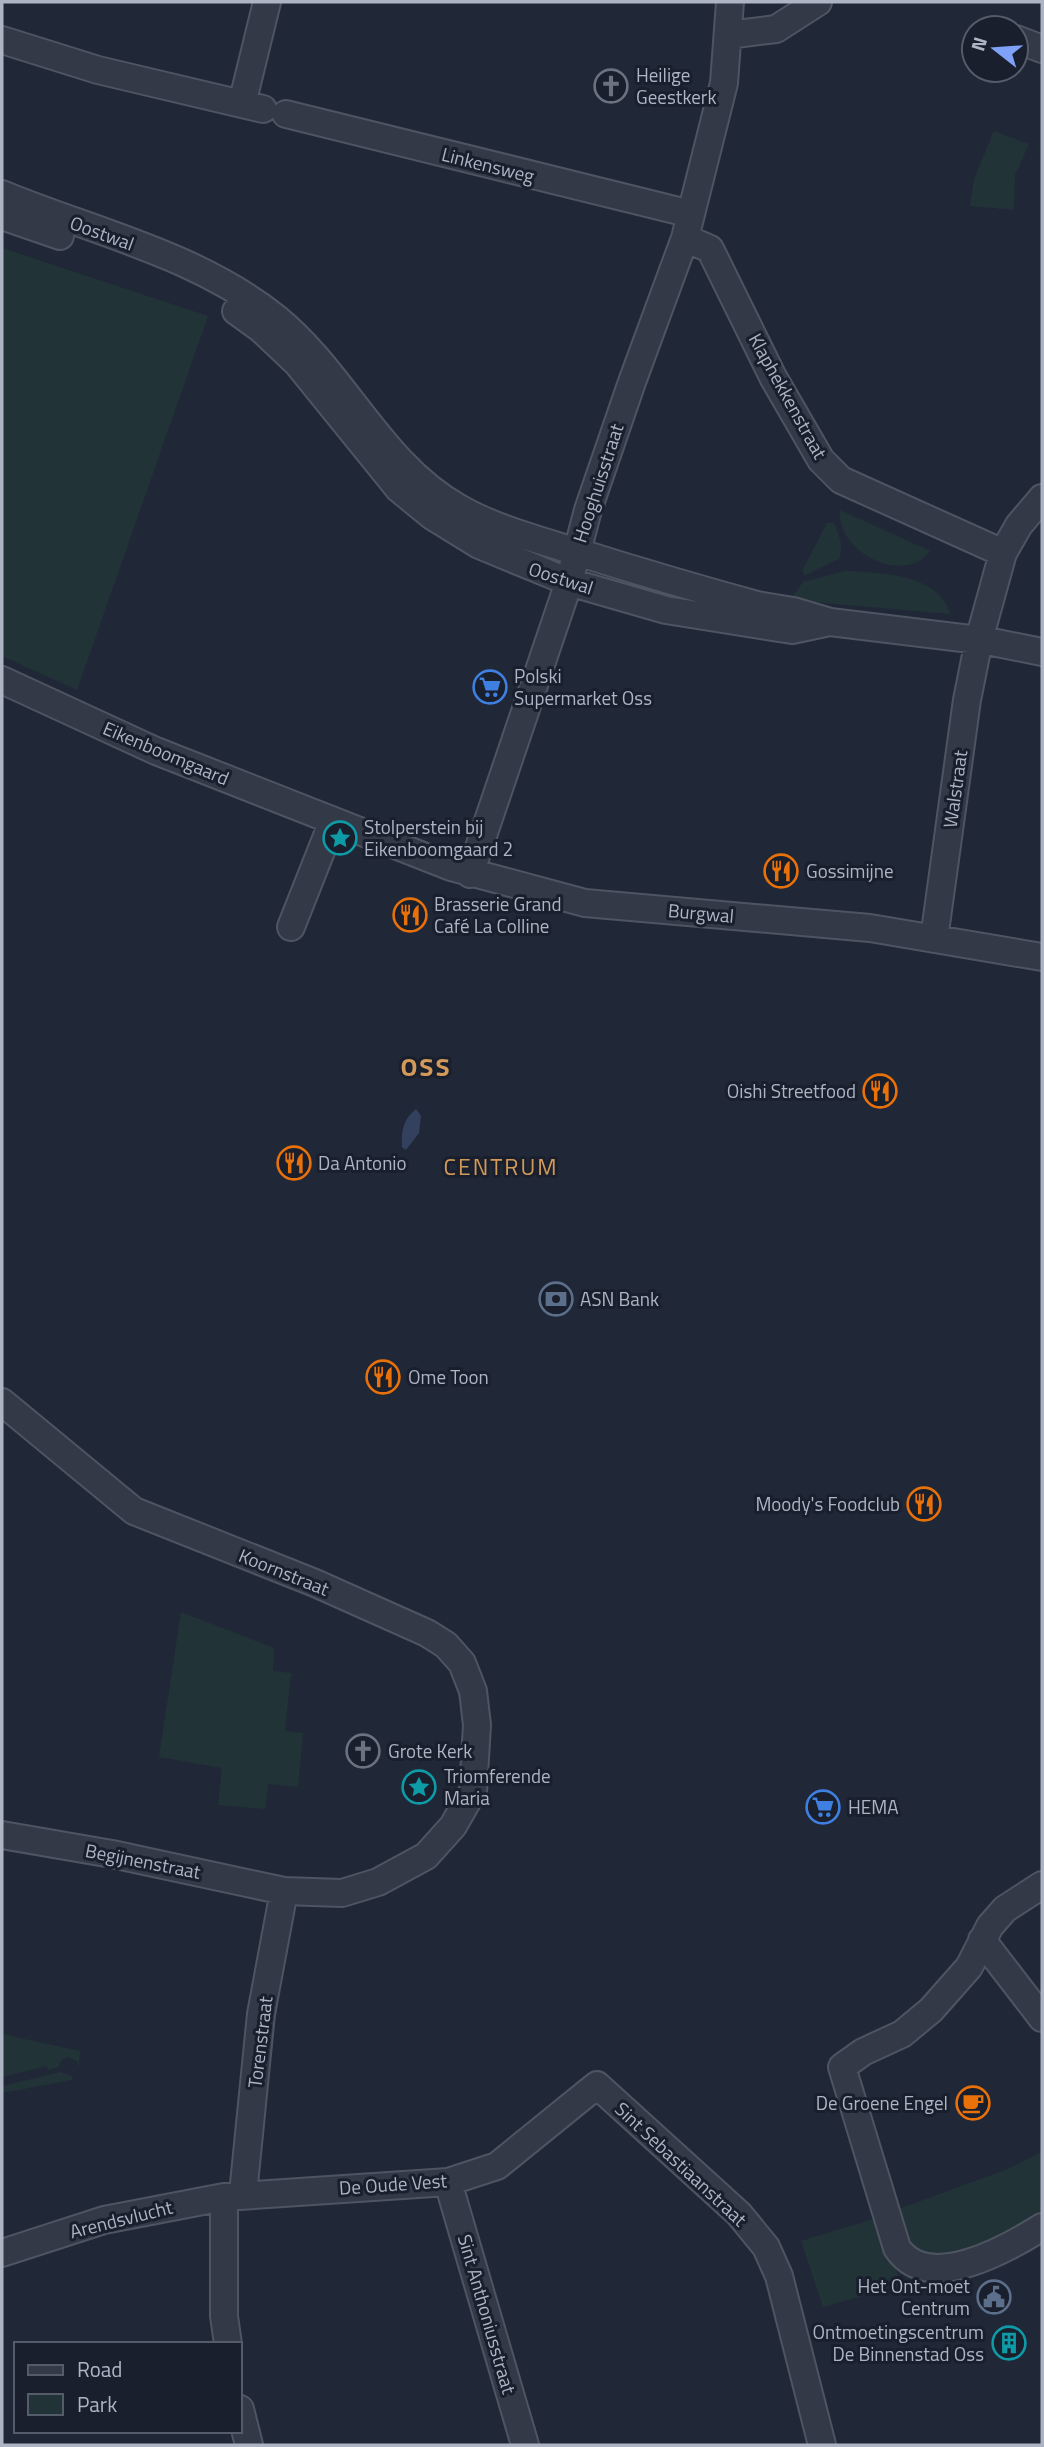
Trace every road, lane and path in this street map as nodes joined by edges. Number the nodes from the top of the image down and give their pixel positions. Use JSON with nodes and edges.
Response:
{"nodes":[{"id":1,"x":267,"y":2,"type":"edge"},
{"id":2,"x":730,"y":2,"type":"edge"},
{"id":3,"x":818,"y":2,"type":"edge"},
{"id":4,"x":728,"y":35,"type":"junction"},
{"id":5,"x":2,"y":40,"type":"edge"},
{"id":6,"x":263,"y":109,"type":"junction"},
{"id":7,"x":2,"y":194,"type":"edge"},
{"id":8,"x":2,"y":216,"type":"edge"},
{"id":9,"x":688,"y":226,"type":"junction"},
{"id":10,"x":350,"y":414,"type":"junction"},
{"id":11,"x":1042,"y":498,"type":"edge"},
{"id":12,"x":576,"y":551,"type":"junction"},
{"id":13,"x":1003,"y":553,"type":"junction"},
{"id":14,"x":569,"y":582,"type":"junction"},
{"id":15,"x":830,"y":622,"type":"junction"},
{"id":16,"x":979,"y":640,"type":"junction"},
{"id":17,"x":1042,"y":652,"type":"edge"},
{"id":18,"x":2,"y":680,"type":"edge"},
{"id":19,"x":332,"y":821,"type":"junction"},
{"id":20,"x":470,"y":874,"type":"junction"},
{"id":21,"x":291,"y":927,"type":"dead end"},
{"id":22,"x":934,"y":939,"type":"junction"},
{"id":23,"x":1042,"y":957,"type":"edge"},
{"id":24,"x":2,"y":1402,"type":"edge"},
{"id":25,"x":473,"y":1791,"type":"joint"},
{"id":26,"x":2,"y":1835,"type":"edge"},
{"id":27,"x":1042,"y":1885,"type":"edge"},
{"id":28,"x":284,"y":1891,"type":"junction"},
{"id":29,"x":982,"y":1940,"type":"junction"},
{"id":30,"x":1042,"y":2018,"type":"edge"},
{"id":31,"x":597,"y":2085,"type":"joint"},
{"id":32,"x":448,"y":2182,"type":"junction"},
{"id":33,"x":233,"y":2195,"type":"junction"},
{"id":34,"x":1042,"y":2227,"type":"edge"},
{"id":35,"x":2,"y":2253,"type":"edge"},
{"id":36,"x":228,"y":2342,"type":"edge"},
{"id":37,"x":242,"y":2417,"type":"edge"},
{"id":38,"x":249,"y":2445,"type":"edge"},
{"id":39,"x":525,"y":2445,"type":"edge"},
{"id":40,"x":822,"y":2445,"type":"edge"}],
"edges":[{"from":1,"to":6,"type":"street"},
{"from":2,"to":4,"type":"street","name":"Hooghuisstraat"},
{"from":3,"to":4,"type":"street"},
{"from":4,"to":9,"type":"street","name":"Hooghuisstraat"},
{"from":5,"to":6,"type":"street","name":"Linkensweg"},
{"from":6,"to":9,"type":"street","name":"Linkensweg"},
{"from":7,"to":10,"type":"street","name":"Oostwal"},
{"from":8,"to":10,"type":"street","name":"Oostwal"},
{"from":9,"to":12,"type":"street","name":"Hooghuisstraat"},
{"from":9,"to":13,"type":"street","name":"Klaphekkenstraat"},
{"from":10,"to":12,"type":"street","name":"Oostwal"},
{"from":10,"to":14,"type":"street","name":"Oostwal"},
{"from":11,"to":13,"type":"street","name":"Walstraat"},
{"from":12,"to":14,"type":"street","name":"Hooghuisstraat"},
{"from":12,"to":15,"type":"street","name":"Oostwal"},
{"from":13,"to":16,"type":"street","name":"Walstraat"},
{"from":14,"to":15,"type":"street","name":"Oostwal"},
{"from":14,"to":20,"type":"street","name":"Hooghuisstraat"},
{"from":15,"to":16,"type":"street","name":"Oostwal"},
{"from":16,"to":17,"type":"street","name":"Oostwal"},
{"from":16,"to":22,"type":"street","name":"Walstraat"},
{"from":18,"to":19,"type":"street","name":"Eikenboomgaard"},
{"from":19,"to":20,"type":"street","name":"Eikenboomgaard"},
{"from":19,"to":21,"type":"street"},
{"from":20,"to":22,"type":"street","name":"Burgwal"},
{"from":22,"to":23,"type":"street","name":"Burgwal"},
{"from":24,"to":25,"type":"street","name":"Koornstraat"},
{"from":25,"to":28,"type":"street","name":"Begijnenstraat"},
{"from":26,"to":28,"type":"street","name":"Begijnenstraat"},
{"from":27,"to":29,"type":"street"},
{"from":28,"to":33,"type":"street","name":"Torenstraat"},
{"from":29,"to":30,"type":"street"},
{"from":29,"to":34,"type":"street"},
{"from":31,"to":32,"type":"street","name":"De Oude Vest"},
{"from":31,"to":40,"type":"street","name":"Sint Sebastiaanstraat"},
{"from":32,"to":33,"type":"street","name":"De Oude Vest"},
{"from":32,"to":39,"type":"street","name":"Sint Anthoniusstraat"},
{"from":33,"to":35,"type":"street","name":"Arendsvlucht"},
{"from":33,"to":36,"type":"street","name":"Torenstraat"},
{"from":37,"to":38,"type":"street"}]}
